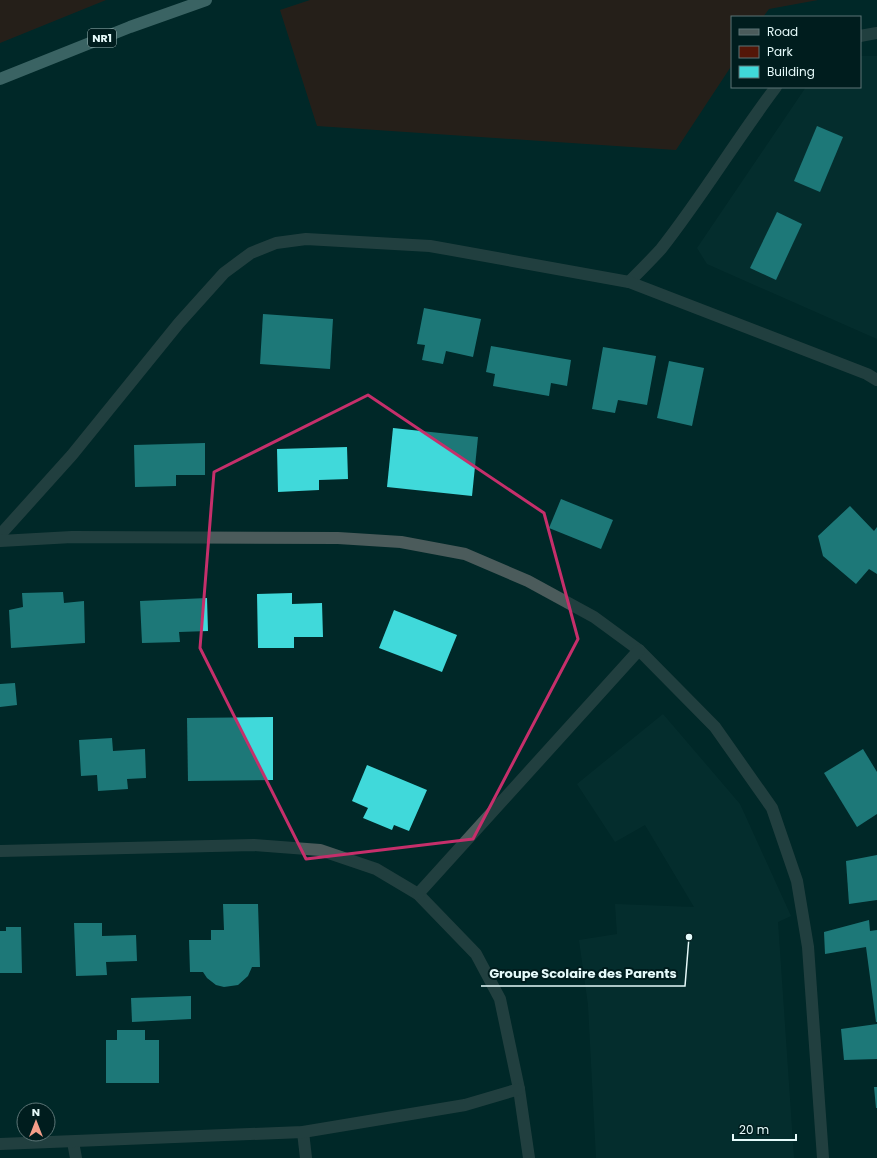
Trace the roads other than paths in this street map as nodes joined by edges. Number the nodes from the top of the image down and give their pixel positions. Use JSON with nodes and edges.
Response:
{"nodes":[{"id":1,"x":206,"y":0,"type":"edge"},
{"id":2,"x":877,"y":33,"type":"edge"},
{"id":3,"x":861,"y":36,"type":"edge"},
{"id":4,"x":0,"y":79,"type":"edge"},
{"id":5,"x":775,"y":88,"type":"edge"},
{"id":6,"x":629,"y":282,"type":"junction"},
{"id":7,"x":877,"y":380,"type":"edge"},
{"id":8,"x":0,"y":535,"type":"edge"},
{"id":9,"x":0,"y":541,"type":"edge"},
{"id":10,"x":639,"y":650,"type":"junction"},
{"id":11,"x":0,"y":851,"type":"edge"},
{"id":12,"x":418,"y":894,"type":"junction"},
{"id":13,"x":520,"y":1089,"type":"junction"},
{"id":14,"x":303,"y":1132,"type":"junction"},
{"id":15,"x":73,"y":1142,"type":"junction"},
{"id":16,"x":0,"y":1144,"type":"edge"},
{"id":17,"x":76,"y":1158,"type":"edge"},
{"id":18,"x":306,"y":1158,"type":"edge"},
{"id":19,"x":530,"y":1158,"type":"edge"},
{"id":20,"x":823,"y":1158,"type":"edge"}],
"edges":[{"from":1,"to":4,"type":"highway","number":"NR1"},
{"from":2,"to":3,"type":"street"},
{"from":5,"to":6,"type":"street"},
{"from":6,"to":7,"type":"street"},
{"from":6,"to":8,"type":"street"},
{"from":9,"to":10,"type":"street"},
{"from":10,"to":12,"type":"street"},
{"from":10,"to":20,"type":"street"},
{"from":11,"to":12,"type":"street"},
{"from":12,"to":13,"type":"street"},
{"from":13,"to":14,"type":"street"},
{"from":13,"to":19,"type":"street"},
{"from":14,"to":15,"type":"street"},
{"from":14,"to":18,"type":"street"},
{"from":15,"to":16,"type":"street"},
{"from":15,"to":17,"type":"street"}]}
